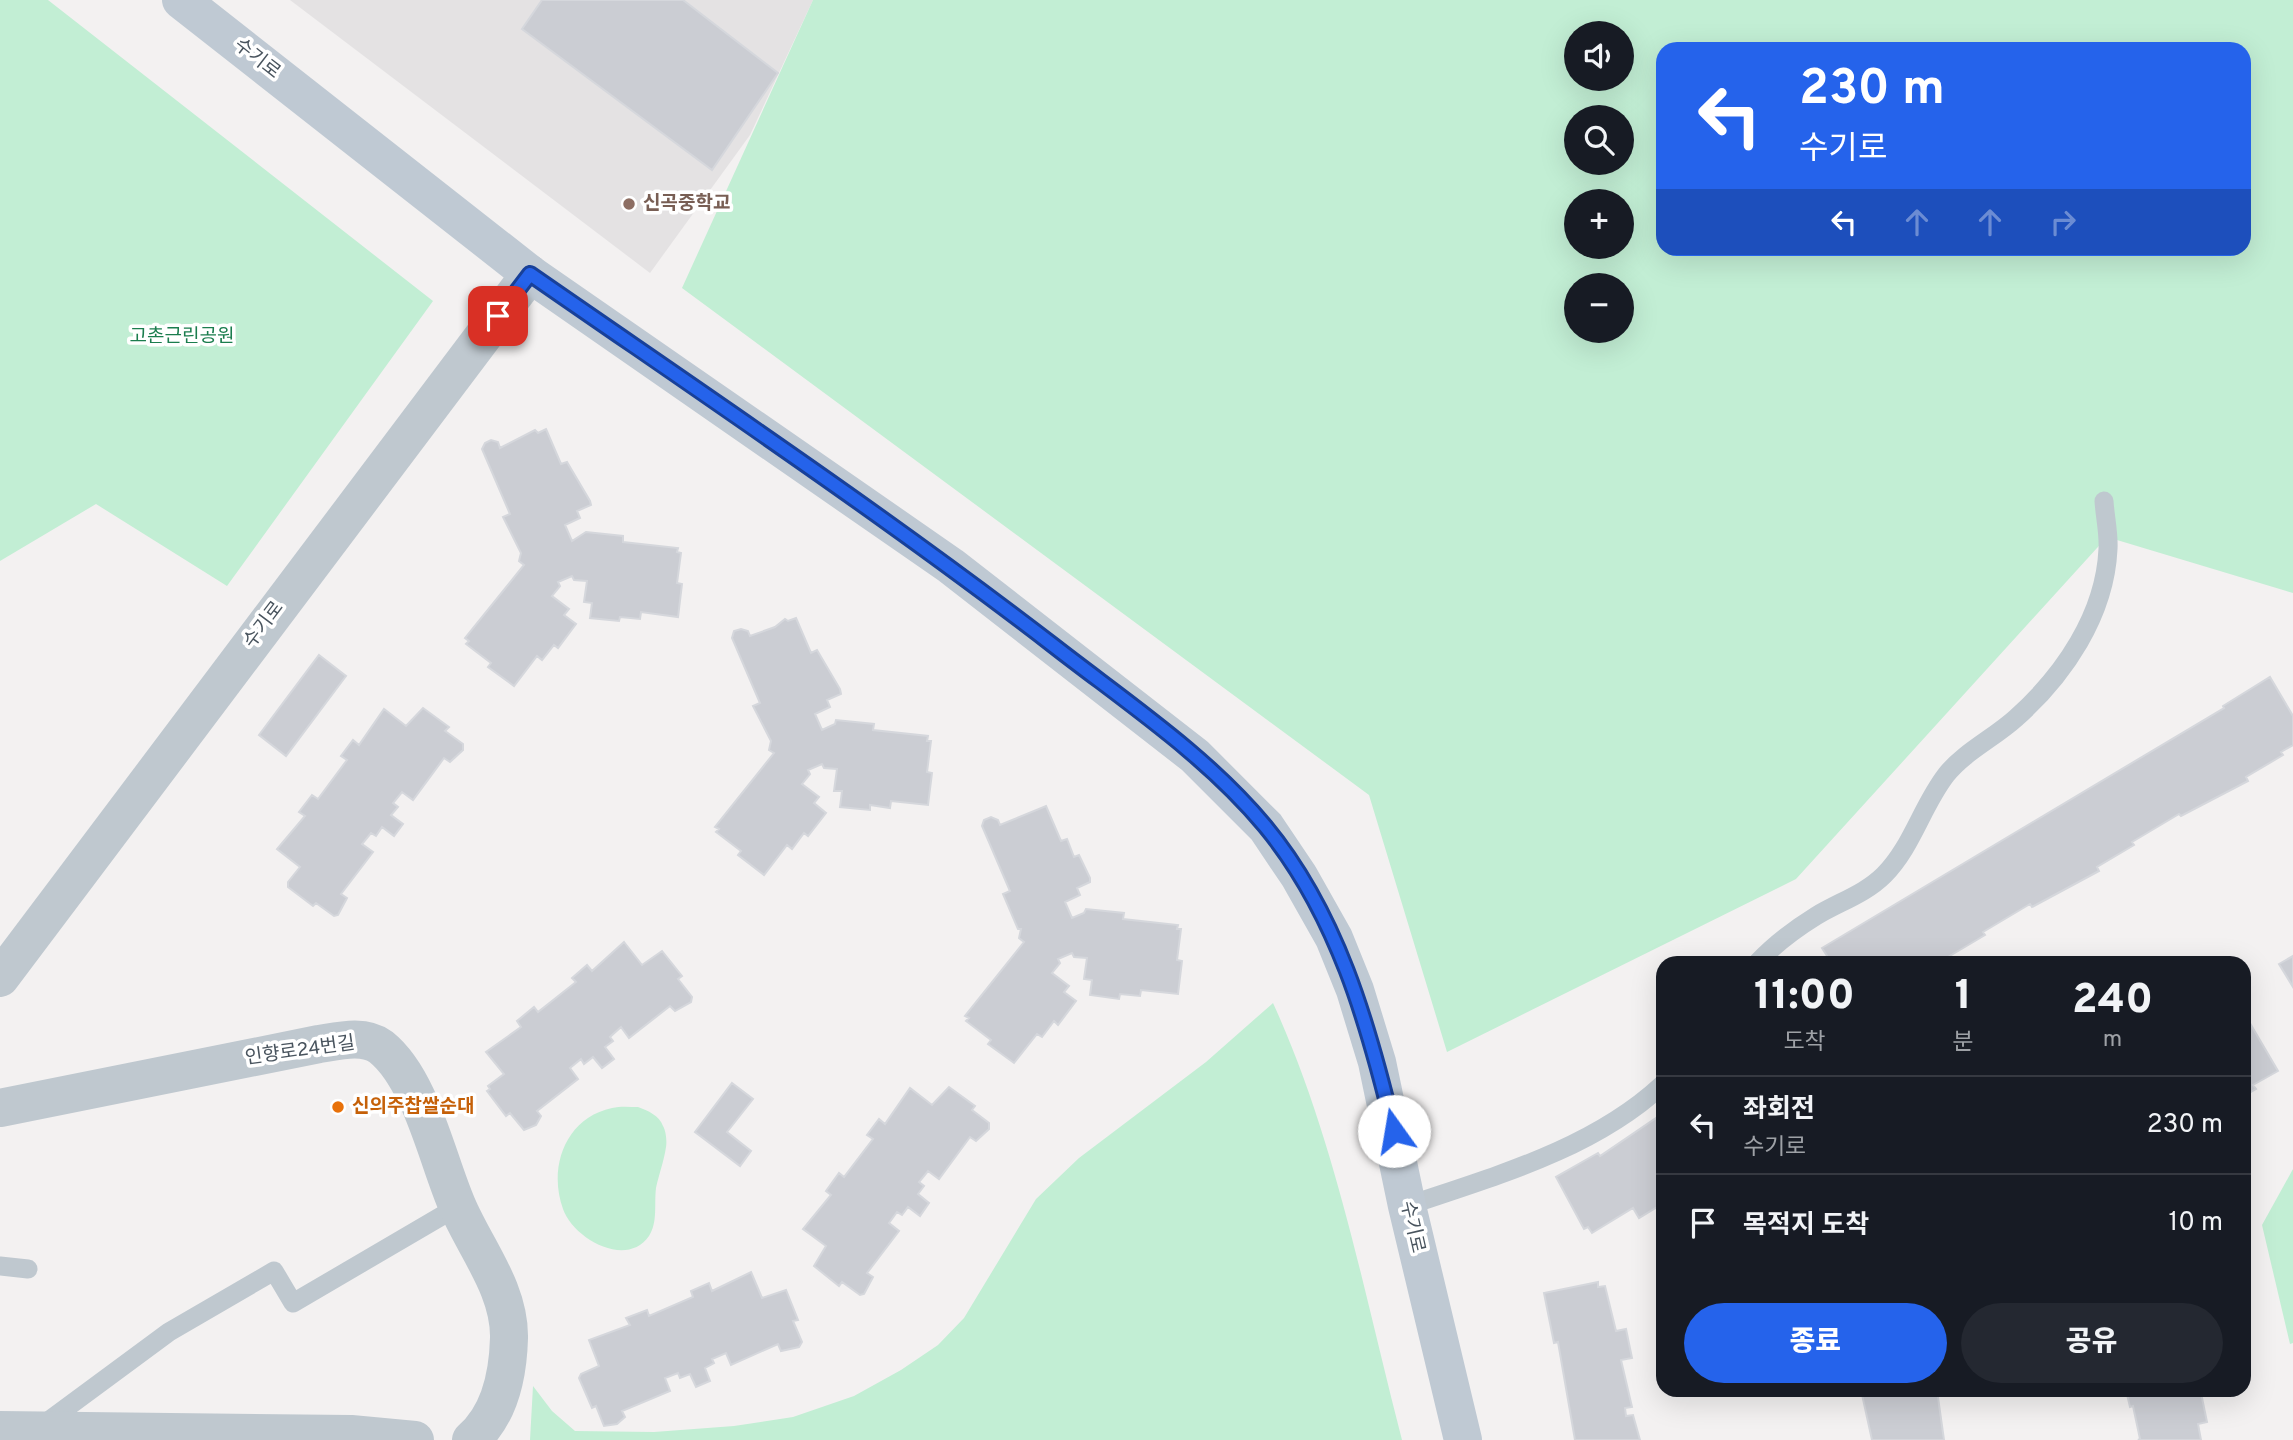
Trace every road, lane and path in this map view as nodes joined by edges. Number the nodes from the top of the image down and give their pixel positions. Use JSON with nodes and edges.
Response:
{"nodes":[{"id":1,"x":181,"y":0,"type":"edge"},
{"id":2,"x":530,"y":274,"type":"junction"},
{"id":3,"x":2104,"y":501,"type":"dead end"},
{"id":4,"x":1764,"y":956,"type":"edge"},
{"id":5,"x":0,"y":978,"type":"edge"},
{"id":6,"x":1656,"y":1090,"type":"edge"},
{"id":7,"x":0,"y":1108,"type":"edge"},
{"id":8,"x":1407,"y":1206,"type":"junction"},
{"id":9,"x":457,"y":1207,"type":"junction"},
{"id":10,"x":0,"y":1266,"type":"edge"},
{"id":11,"x":28,"y":1269,"type":"dead end"},
{"id":12,"x":18,"y":1430,"type":"edge"},
{"id":13,"x":415,"y":1440,"type":"edge"},
{"id":14,"x":471,"y":1440,"type":"edge"},
{"id":15,"x":1463,"y":1440,"type":"edge"}],
"edges":[{"from":1,"to":2,"type":"street","name":"수기로"},
{"from":2,"to":5,"type":"street","name":"수기로"},
{"from":2,"to":8,"type":"street","name":"수기로"},
{"from":3,"to":4,"type":"lane"},
{"from":6,"to":8,"type":"lane"},
{"from":7,"to":9,"type":"street","name":"인향로24번길"},
{"from":8,"to":15,"type":"street","name":"수기로"},
{"from":9,"to":12,"type":"lane"},
{"from":9,"to":14,"type":"street","name":"인향로24번길"},
{"from":10,"to":11,"type":"lane"},
{"from":12,"to":13,"type":"street"}]}
